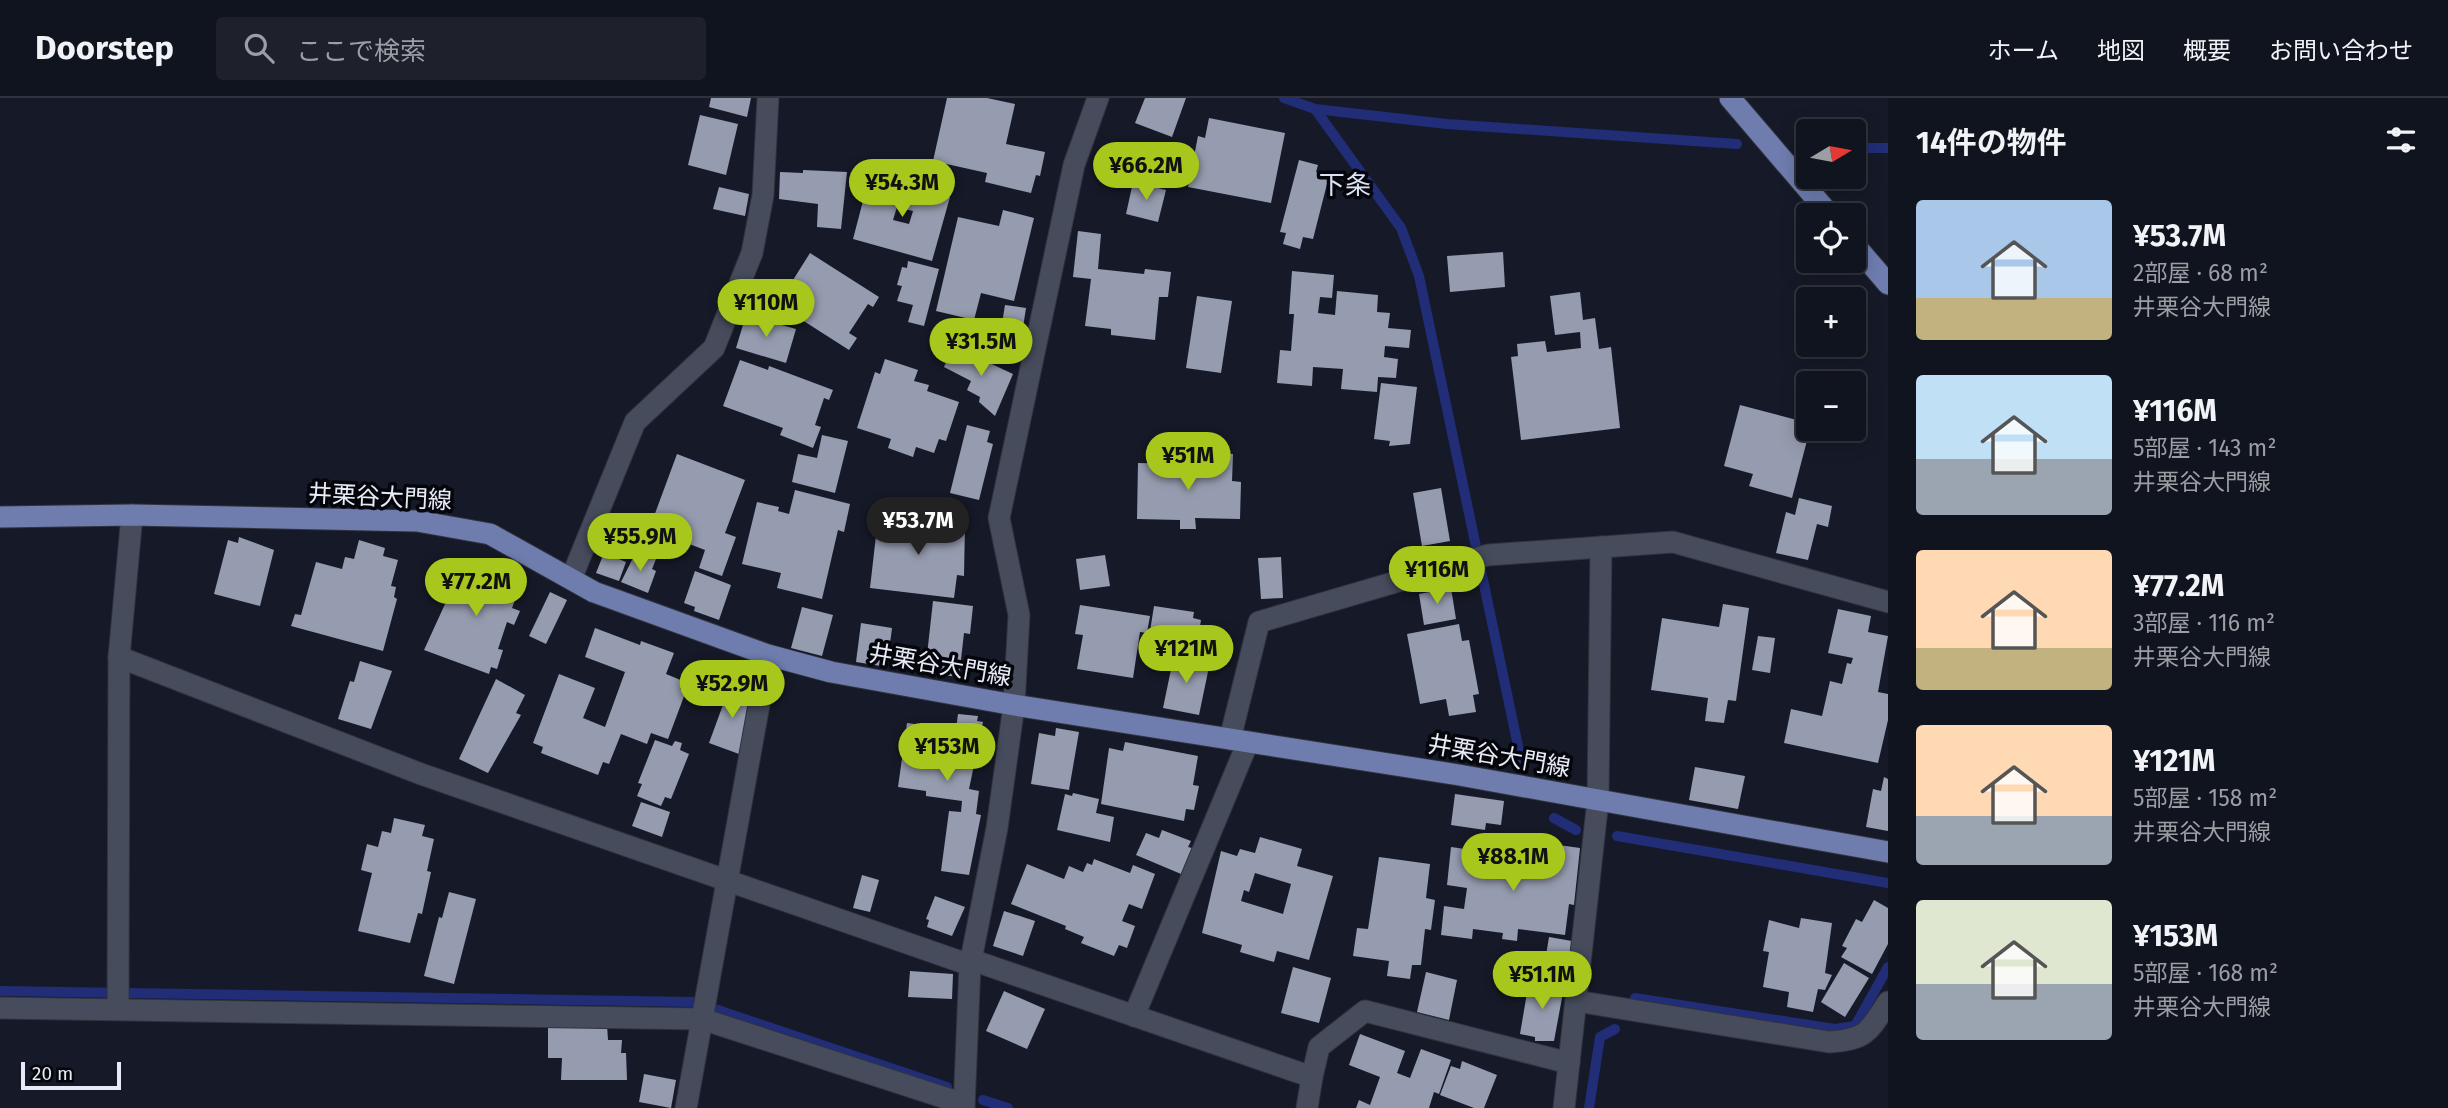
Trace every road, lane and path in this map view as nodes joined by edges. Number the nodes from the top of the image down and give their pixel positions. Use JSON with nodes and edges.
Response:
{"nodes":[{"id":1,"x":768,"y":98,"type":"edge"},
{"id":2,"x":1098,"y":98,"type":"edge"},
{"id":3,"x":1730,"y":98,"type":"edge"},
{"id":4,"x":1820,"y":203,"type":"edge"},
{"id":5,"x":1866,"y":258,"type":"edge"},
{"id":6,"x":1888,"y":284,"type":"edge"},
{"id":7,"x":132,"y":515,"type":"junction"},
{"id":8,"x":0,"y":517,"type":"edge"},
{"id":9,"x":1601,"y":547,"type":"junction"},
{"id":10,"x":571,"y":579,"type":"junction"},
{"id":11,"x":1888,"y":602,"type":"edge"},
{"id":12,"x":768,"y":655,"type":"junction"},
{"id":13,"x":119,"y":657,"type":"junction"},
{"id":14,"x":1014,"y":705,"type":"junction"},
{"id":15,"x":1239,"y":741,"type":"junction"},
{"id":16,"x":1598,"y":800,"type":"junction"},
{"id":17,"x":1888,"y":852,"type":"edge"},
{"id":18,"x":725,"y":881,"type":"junction"},
{"id":19,"x":971,"y":963,"type":"junction"},
{"id":20,"x":1576,"y":1001,"type":"junction"},
{"id":21,"x":1888,"y":1002,"type":"edge"},
{"id":22,"x":0,"y":1008,"type":"edge"},
{"id":23,"x":118,"y":1009,"type":"junction"},
{"id":24,"x":1133,"y":1016,"type":"junction"},
{"id":25,"x":702,"y":1019,"type":"junction"},
{"id":26,"x":1569,"y":1063,"type":"junction"},
{"id":27,"x":1312,"y":1077,"type":"junction"},
{"id":28,"x":964,"y":1106,"type":"edge"},
{"id":29,"x":685,"y":1108,"type":"edge"},
{"id":30,"x":1307,"y":1108,"type":"edge"},
{"id":31,"x":1564,"y":1108,"type":"edge"}],
"edges":[{"from":1,"to":10,"type":"street"},
{"from":2,"to":14,"type":"street"},
{"from":3,"to":4,"type":"main road"},
{"from":5,"to":6,"type":"main road"},
{"from":7,"to":8,"type":"main road","name":"井栗谷大門線"},
{"from":7,"to":10,"type":"main road","name":"井栗谷大門線"},
{"from":7,"to":13,"type":"street"},
{"from":9,"to":11,"type":"street"},
{"from":9,"to":15,"type":"street"},
{"from":9,"to":16,"type":"street"},
{"from":10,"to":12,"type":"main road","name":"井栗谷大門線"},
{"from":12,"to":14,"type":"main road","name":"井栗谷大門線"},
{"from":12,"to":18,"type":"street"},
{"from":13,"to":18,"type":"street"},
{"from":13,"to":23,"type":"street"},
{"from":14,"to":15,"type":"main road","name":"井栗谷大門線"},
{"from":14,"to":19,"type":"street"},
{"from":15,"to":16,"type":"main road","name":"井栗谷大門線"},
{"from":15,"to":24,"type":"street"},
{"from":16,"to":17,"type":"main road","name":"井栗谷大門線"},
{"from":16,"to":20,"type":"street"},
{"from":18,"to":19,"type":"street"},
{"from":18,"to":25,"type":"street"},
{"from":19,"to":24,"type":"street"},
{"from":19,"to":28,"type":"street"},
{"from":20,"to":21,"type":"street"},
{"from":20,"to":26,"type":"street"},
{"from":22,"to":23,"type":"street"},
{"from":23,"to":25,"type":"street"},
{"from":24,"to":27,"type":"street"},
{"from":25,"to":28,"type":"street"},
{"from":25,"to":29,"type":"street"},
{"from":26,"to":27,"type":"street"},
{"from":26,"to":31,"type":"street"},
{"from":27,"to":30,"type":"street"}]}
